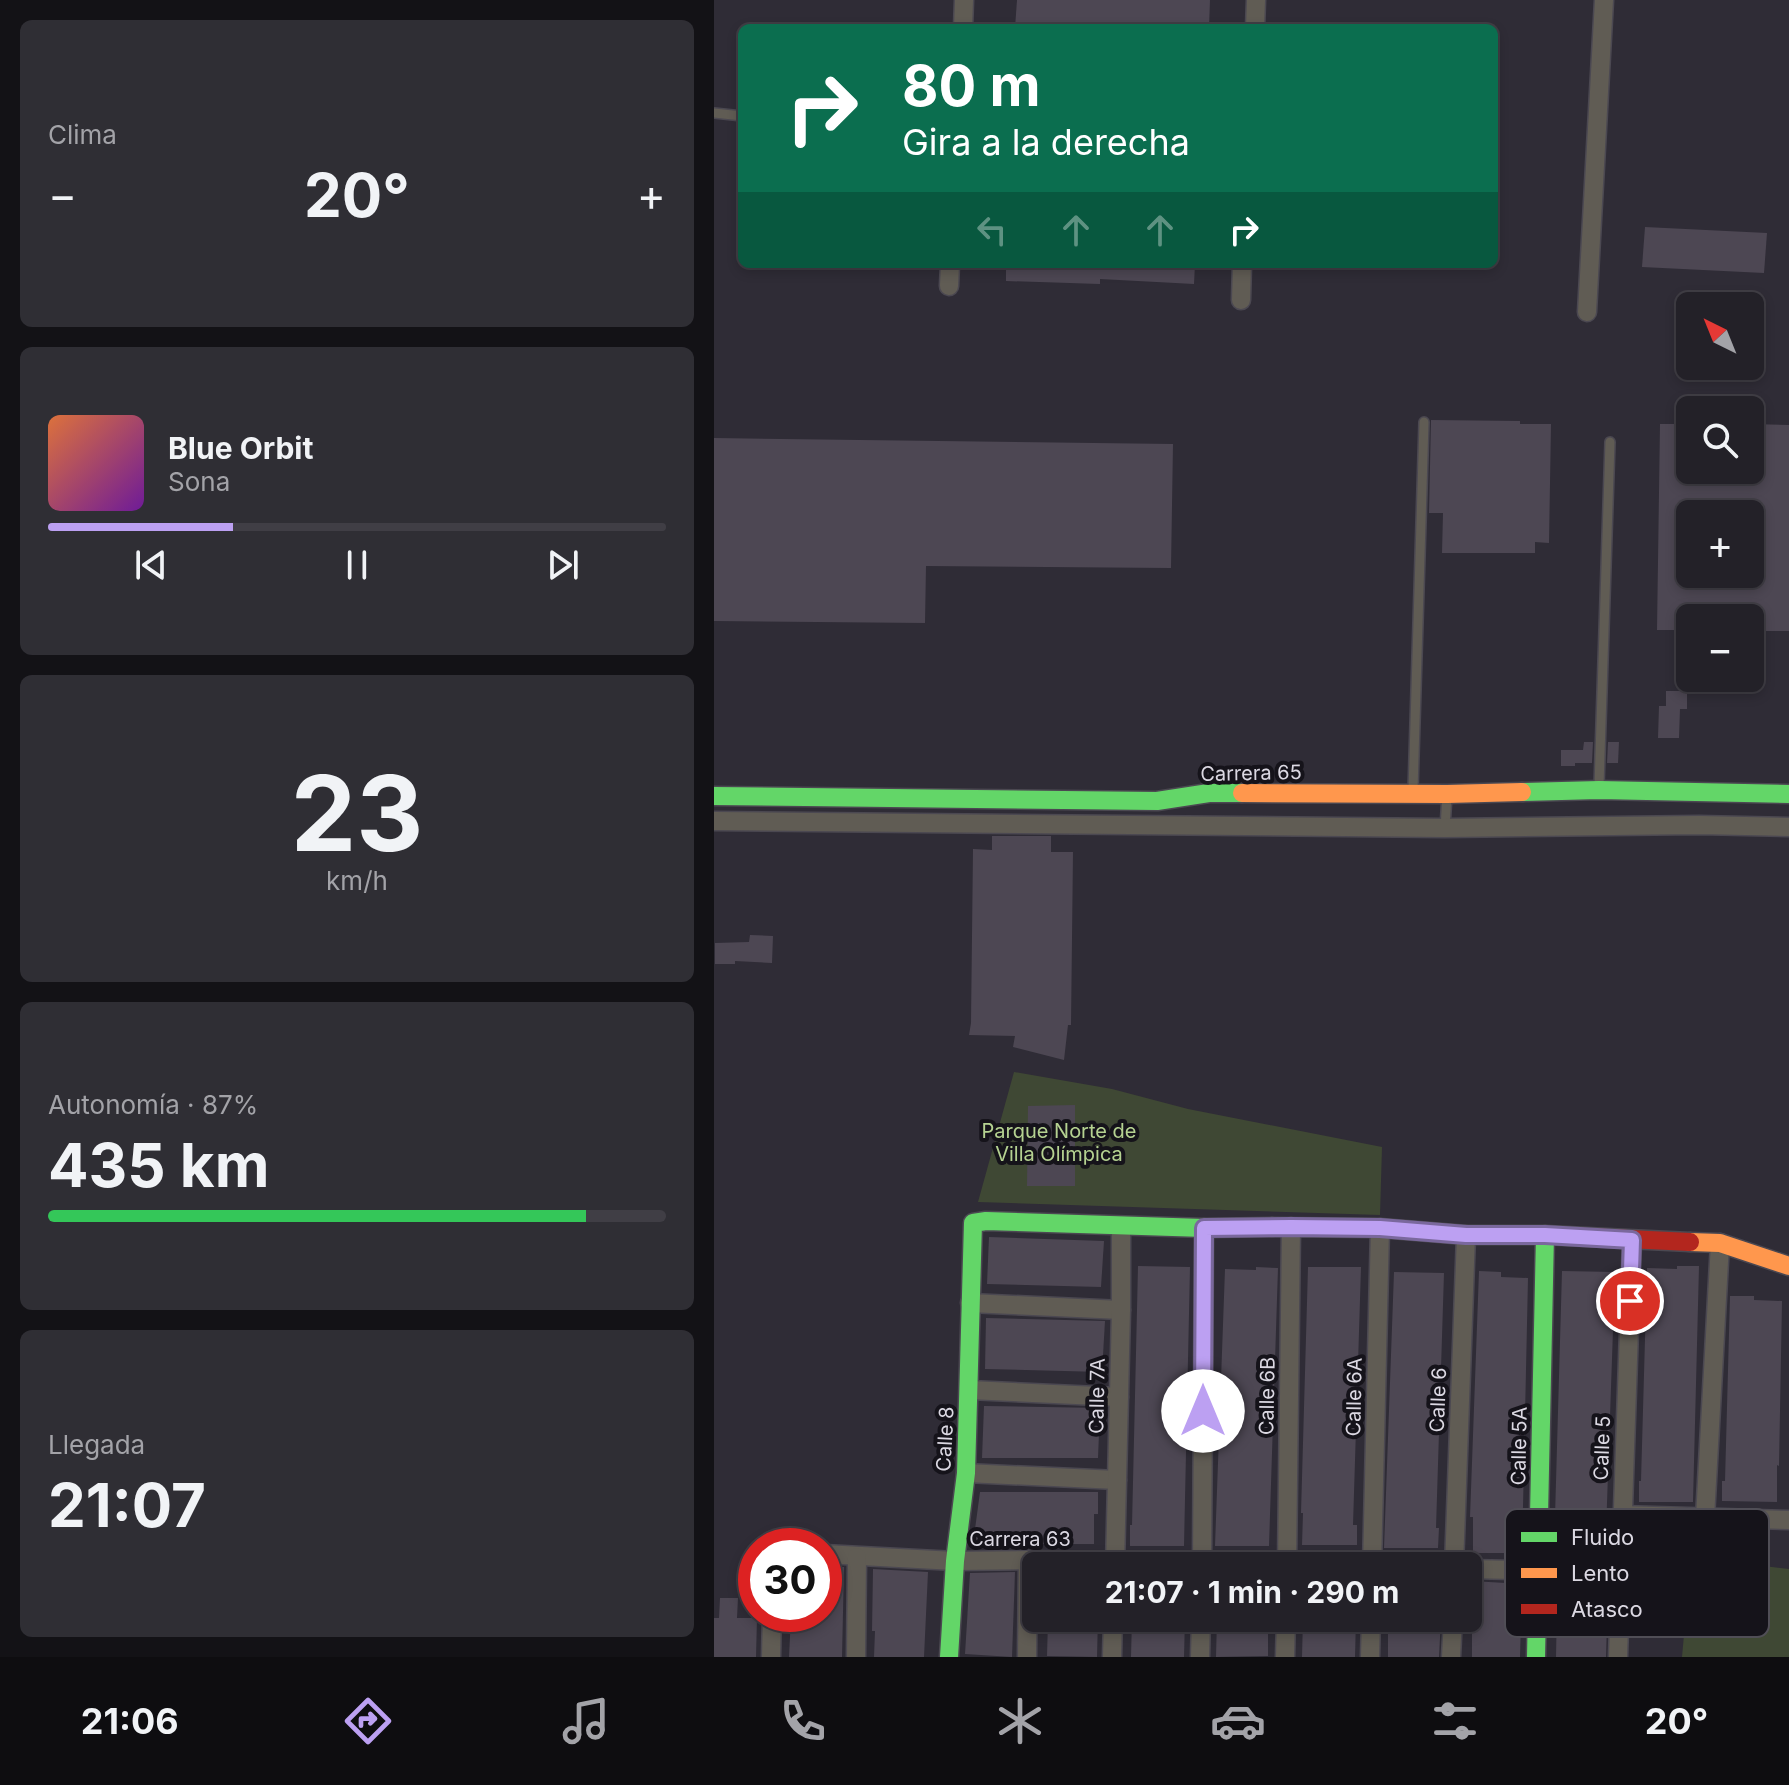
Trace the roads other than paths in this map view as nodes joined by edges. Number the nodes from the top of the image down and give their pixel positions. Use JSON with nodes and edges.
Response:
{"nodes":[{"id":1,"x":964,"y":0,"type":"edge"},
{"id":2,"x":1256,"y":0,"type":"edge"},
{"id":3,"x":1604,"y":0,"type":"edge"},
{"id":4,"x":963,"y":24,"type":"edge"},
{"id":5,"x":1255,"y":24,"type":"edge"},
{"id":6,"x":714,"y":113,"type":"edge"},
{"id":7,"x":738,"y":116,"type":"edge"},
{"id":8,"x":950,"y":268,"type":"edge"},
{"id":9,"x":1242,"y":268,"type":"edge"},
{"id":10,"x":949,"y":286,"type":"dead end"},
{"id":11,"x":1241,"y":300,"type":"dead end"},
{"id":12,"x":1587,"y":312,"type":"dead end"},
{"id":13,"x":1424,"y":422,"type":"dead end"},
{"id":14,"x":1610,"y":442,"type":"dead end"},
{"id":15,"x":1599,"y":790,"type":"junction"},
{"id":16,"x":1413,"y":793,"type":"junction"},
{"id":17,"x":1447,"y":794,"type":"junction"},
{"id":18,"x":1789,"y":794,"type":"edge"},
{"id":19,"x":714,"y":796,"type":"edge"},
{"id":20,"x":714,"y":821,"type":"edge"},
{"id":21,"x":1789,"y":827,"type":"edge"},
{"id":22,"x":1445,"y":828,"type":"junction"},
{"id":23,"x":1121,"y":1226,"type":"junction"},
{"id":24,"x":1291,"y":1227,"type":"junction"},
{"id":25,"x":1204,"y":1228,"type":"junction"},
{"id":26,"x":1380,"y":1228,"type":"junction"},
{"id":27,"x":1466,"y":1235,"type":"junction"},
{"id":28,"x":1545,"y":1235,"type":"junction"},
{"id":29,"x":1632,"y":1240,"type":"junction"},
{"id":30,"x":1720,"y":1243,"type":"junction"},
{"id":31,"x":1789,"y":1266,"type":"edge"},
{"id":32,"x":970,"y":1303,"type":"junction"},
{"id":33,"x":1121,"y":1310,"type":"junction"},
{"id":34,"x":970,"y":1390,"type":"junction"},
{"id":35,"x":1119,"y":1397,"type":"junction"},
{"id":36,"x":966,"y":1473,"type":"junction"},
{"id":37,"x":1117,"y":1480,"type":"junction"},
{"id":38,"x":1539,"y":1509,"type":"edge"},
{"id":39,"x":1621,"y":1509,"type":"edge"},
{"id":40,"x":1705,"y":1509,"type":"edge"},
{"id":41,"x":1769,"y":1520,"type":"edge"},
{"id":42,"x":1789,"y":1520,"type":"edge"},
{"id":43,"x":1115,"y":1552,"type":"edge"},
{"id":44,"x":1202,"y":1552,"type":"edge"},
{"id":45,"x":1287,"y":1552,"type":"edge"},
{"id":46,"x":1372,"y":1552,"type":"edge"},
{"id":47,"x":1455,"y":1552,"type":"edge"},
{"id":48,"x":842,"y":1556,"type":"edge"},
{"id":49,"x":857,"y":1557,"type":"junction"},
{"id":50,"x":1022,"y":1560,"type":"edge"},
{"id":51,"x":955,"y":1561,"type":"junction"},
{"id":52,"x":1482,"y":1569,"type":"edge"},
{"id":53,"x":1505,"y":1570,"type":"edge"},
{"id":54,"x":772,"y":1632,"type":"edge"},
{"id":55,"x":1027,"y":1632,"type":"edge"},
{"id":56,"x":1113,"y":1632,"type":"edge"},
{"id":57,"x":1201,"y":1632,"type":"edge"},
{"id":58,"x":1286,"y":1632,"type":"edge"},
{"id":59,"x":1371,"y":1632,"type":"edge"},
{"id":60,"x":1452,"y":1632,"type":"edge"},
{"id":61,"x":1536,"y":1637,"type":"edge"},
{"id":62,"x":1618,"y":1637,"type":"edge"},
{"id":63,"x":771,"y":1657,"type":"edge"},
{"id":64,"x":856,"y":1657,"type":"edge"},
{"id":65,"x":949,"y":1657,"type":"edge"},
{"id":66,"x":1027,"y":1657,"type":"edge"},
{"id":67,"x":1112,"y":1657,"type":"edge"},
{"id":68,"x":1200,"y":1657,"type":"edge"},
{"id":69,"x":1285,"y":1657,"type":"edge"},
{"id":70,"x":1370,"y":1657,"type":"edge"},
{"id":71,"x":1451,"y":1657,"type":"edge"},
{"id":72,"x":1536,"y":1657,"type":"edge"},
{"id":73,"x":1618,"y":1657,"type":"edge"}],
"edges":[{"from":1,"to":4,"type":"street"},
{"from":2,"to":5,"type":"street"},
{"from":3,"to":12,"type":"street"},
{"from":6,"to":7,"type":"lane"},
{"from":8,"to":10,"type":"street"},
{"from":9,"to":11,"type":"street"},
{"from":13,"to":16,"type":"lane"},
{"from":14,"to":15,"type":"lane"},
{"from":15,"to":17,"type":"street","name":"Carrera 65"},
{"from":15,"to":18,"type":"street","name":"Carrera 65"},
{"from":16,"to":17,"type":"street","name":"Carrera 65"},
{"from":16,"to":19,"type":"street","name":"Carrera 65"},
{"from":17,"to":22,"type":"lane"},
{"from":20,"to":22,"type":"street"},
{"from":21,"to":22,"type":"street"},
{"from":23,"to":25,"type":"street"},
{"from":23,"to":32,"type":"street","name":"Calle 8"},
{"from":23,"to":33,"type":"street","name":"Calle 7A"},
{"from":24,"to":25,"type":"street"},
{"from":24,"to":26,"type":"street"},
{"from":24,"to":45,"type":"street","name":"Calle 6B"},
{"from":25,"to":44,"type":"street"},
{"from":26,"to":27,"type":"street"},
{"from":26,"to":46,"type":"street","name":"Calle 6A"},
{"from":27,"to":28,"type":"street"},
{"from":27,"to":47,"type":"street","name":"Calle 6"},
{"from":28,"to":29,"type":"street"},
{"from":28,"to":38,"type":"street","name":"Calle 5A"},
{"from":29,"to":30,"type":"street"},
{"from":29,"to":39,"type":"street","name":"Calle 5"},
{"from":30,"to":31,"type":"street"},
{"from":30,"to":40,"type":"street"},
{"from":32,"to":33,"type":"street"},
{"from":32,"to":34,"type":"street","name":"Calle 8"},
{"from":33,"to":35,"type":"street","name":"Calle 7A"},
{"from":34,"to":35,"type":"street"},
{"from":34,"to":36,"type":"street","name":"Calle 8"},
{"from":35,"to":37,"type":"street","name":"Calle 7A"},
{"from":36,"to":37,"type":"street"},
{"from":36,"to":51,"type":"street","name":"Calle 8"},
{"from":37,"to":43,"type":"street","name":"Calle 7A"},
{"from":41,"to":42,"type":"street"},
{"from":48,"to":49,"type":"street","name":"Carrera 63"},
{"from":49,"to":51,"type":"street","name":"Carrera 63"},
{"from":49,"to":64,"type":"street"},
{"from":50,"to":51,"type":"street","name":"Carrera 63"},
{"from":51,"to":65,"type":"street","name":"Calle 8"},
{"from":52,"to":53,"type":"street"},
{"from":54,"to":63,"type":"street"},
{"from":55,"to":66,"type":"street"},
{"from":56,"to":67,"type":"street"},
{"from":57,"to":68,"type":"street"},
{"from":58,"to":69,"type":"street"},
{"from":59,"to":70,"type":"street"},
{"from":60,"to":71,"type":"street"},
{"from":61,"to":72,"type":"street","name":"Calle 5A"},
{"from":62,"to":73,"type":"street","name":"Calle 5"}]}
